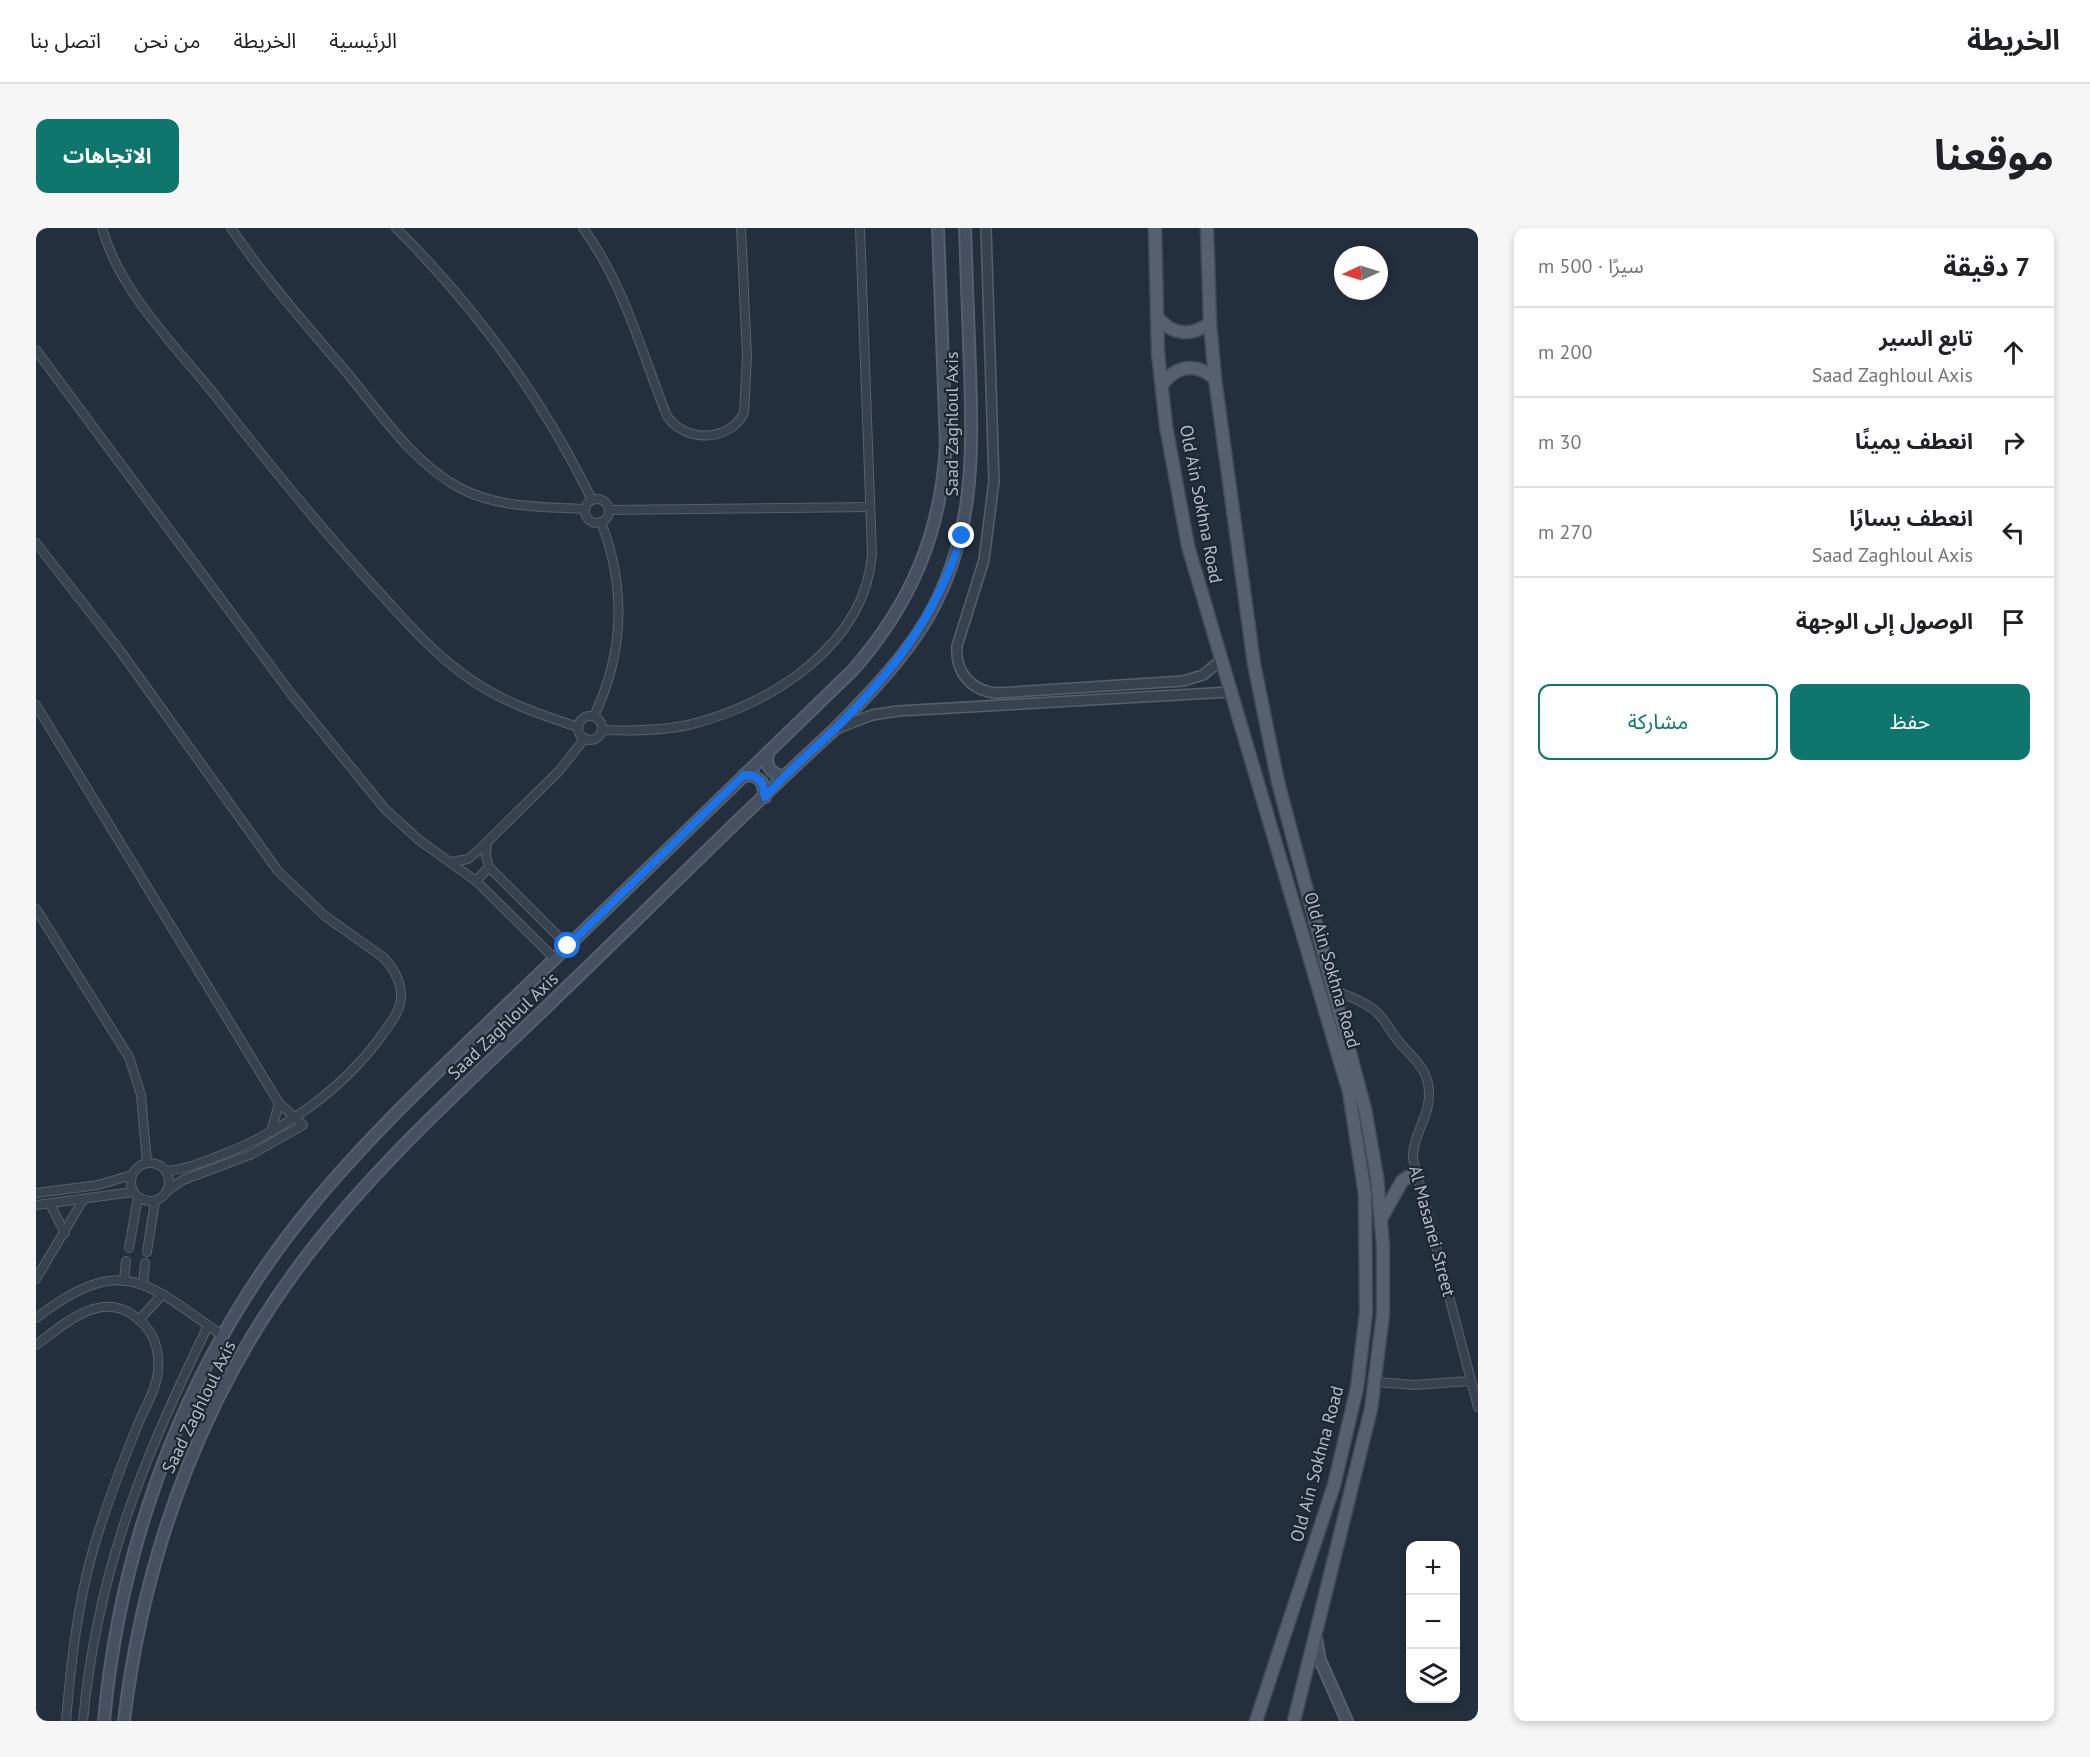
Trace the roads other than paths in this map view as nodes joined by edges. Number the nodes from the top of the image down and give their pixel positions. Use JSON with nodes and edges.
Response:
{"nodes":[{"id":1,"x":102,"y":228,"type":"edge"},
{"id":2,"x":231,"y":228,"type":"edge"},
{"id":3,"x":396,"y":228,"type":"edge"},
{"id":4,"x":583,"y":228,"type":"edge"},
{"id":5,"x":741,"y":228,"type":"edge"},
{"id":6,"x":860,"y":228,"type":"edge"},
{"id":7,"x":938,"y":228,"type":"edge"},
{"id":8,"x":965,"y":228,"type":"edge"},
{"id":9,"x":986,"y":228,"type":"edge"},
{"id":10,"x":1155,"y":228,"type":"edge"},
{"id":11,"x":1207,"y":228,"type":"edge"},
{"id":12,"x":1157,"y":317,"type":"junction"},
{"id":13,"x":1210,"y":323,"type":"junction"},
{"id":14,"x":36,"y":350,"type":"edge"},
{"id":15,"x":1215,"y":380,"type":"junction"},
{"id":16,"x":1162,"y":385,"type":"junction"},
{"id":17,"x":592,"y":500,"type":"junction"},
{"id":18,"x":870,"y":507,"type":"junction"},
{"id":19,"x":585,"y":509,"type":"junction"},
{"id":20,"x":609,"y":510,"type":"junction"},
{"id":21,"x":601,"y":522,"type":"junction"},
{"id":22,"x":36,"y":543,"type":"edge"},
{"id":23,"x":1220,"y":661,"type":"junction"},
{"id":24,"x":1230,"y":692,"type":"junction"},
{"id":25,"x":36,"y":705,"type":"edge"},
{"id":26,"x":594,"y":716,"type":"junction"},
{"id":27,"x":578,"y":727,"type":"junction"},
{"id":28,"x":602,"y":730,"type":"junction"},
{"id":29,"x":834,"y":730,"type":"junction"},
{"id":30,"x":585,"y":738,"type":"junction"},
{"id":31,"x":769,"y":751,"type":"junction"},
{"id":32,"x":744,"y":775,"type":"junction"},
{"id":33,"x":783,"y":776,"type":"junction"},
{"id":34,"x":765,"y":797,"type":"junction"},
{"id":35,"x":487,"y":843,"type":"junction"},
{"id":36,"x":451,"y":862,"type":"junction"},
{"id":37,"x":489,"y":867,"type":"junction"},
{"id":38,"x":476,"y":881,"type":"junction"},
{"id":39,"x":36,"y":909,"type":"edge"},
{"id":40,"x":568,"y":946,"type":"junction"},
{"id":41,"x":555,"y":959,"type":"junction"},
{"id":42,"x":1335,"y":991,"type":"junction"},
{"id":43,"x":279,"y":1103,"type":"junction"},
{"id":44,"x":296,"y":1117,"type":"junction"},
{"id":45,"x":271,"y":1132,"type":"junction"},
{"id":46,"x":147,"y":1163,"type":"junction"},
{"id":47,"x":165,"y":1171,"type":"junction"},
{"id":48,"x":1416,"y":1172,"type":"junction"},
{"id":49,"x":132,"y":1175,"type":"junction"},
{"id":50,"x":168,"y":1190,"type":"junction"},
{"id":51,"x":36,"y":1193,"type":"edge"},
{"id":52,"x":136,"y":1195,"type":"junction"},
{"id":53,"x":83,"y":1200,"type":"junction"},
{"id":54,"x":155,"y":1201,"type":"junction"},
{"id":55,"x":50,"y":1204,"type":"junction"},
{"id":56,"x":36,"y":1205,"type":"edge"},
{"id":57,"x":1382,"y":1217,"type":"junction"},
{"id":58,"x":65,"y":1233,"type":"junction"},
{"id":59,"x":129,"y":1248,"type":"dead end"},
{"id":60,"x":147,"y":1252,"type":"dead end"},
{"id":61,"x":126,"y":1261,"type":"dead end"},
{"id":62,"x":145,"y":1263,"type":"dead end"},
{"id":63,"x":36,"y":1279,"type":"edge"},
{"id":64,"x":124,"y":1281,"type":"junction"},
{"id":65,"x":143,"y":1284,"type":"junction"},
{"id":66,"x":163,"y":1294,"type":"junction"},
{"id":67,"x":36,"y":1318,"type":"edge"},
{"id":68,"x":139,"y":1320,"type":"junction"},
{"id":69,"x":208,"y":1326,"type":"junction"},
{"id":70,"x":223,"y":1336,"type":"junction"},
{"id":71,"x":36,"y":1345,"type":"edge"},
{"id":72,"x":1469,"y":1381,"type":"junction"},
{"id":73,"x":1376,"y":1382,"type":"junction"},
{"id":74,"x":1478,"y":1407,"type":"edge"},
{"id":75,"x":1315,"y":1630,"type":"junction"},
{"id":76,"x":66,"y":1721,"type":"edge"},
{"id":77,"x":83,"y":1721,"type":"edge"},
{"id":78,"x":104,"y":1721,"type":"edge"},
{"id":79,"x":124,"y":1721,"type":"edge"},
{"id":80,"x":1256,"y":1721,"type":"edge"},
{"id":81,"x":1294,"y":1721,"type":"edge"},
{"id":82,"x":1347,"y":1721,"type":"edge"}],
"edges":[{"from":1,"to":27,"type":"street"},
{"from":2,"to":19,"type":"street"},
{"from":3,"to":17,"type":"street"},
{"from":4,"to":5,"type":"street"},
{"from":6,"to":18,"type":"street"},
{"from":7,"to":31,"type":"main road","name":"Saad Zaghloul Axis"},
{"from":8,"to":29,"type":"main road","name":"Saad Zaghloul Axis"},
{"from":9,"to":23,"type":"street"},
{"from":10,"to":12,"type":"main road","name":"Old Ain Sokhna Road"},
{"from":11,"to":13,"type":"main road","name":"Old Ain Sokhna Road"},
{"from":12,"to":13,"type":"main road"},
{"from":12,"to":16,"type":"main road","name":"Old Ain Sokhna Road"},
{"from":13,"to":15,"type":"main road","name":"Old Ain Sokhna Road"},
{"from":14,"to":36,"type":"street"},
{"from":15,"to":16,"type":"main road"},
{"from":15,"to":42,"type":"main road","name":"Old Ain Sokhna Road"},
{"from":16,"to":23,"type":"main road","name":"Old Ain Sokhna Road"},
{"from":17,"to":19,"type":"street"},
{"from":17,"to":20,"type":"street"},
{"from":18,"to":20,"type":"street"},
{"from":18,"to":28,"type":"street"},
{"from":19,"to":21,"type":"street"},
{"from":20,"to":21,"type":"street"},
{"from":21,"to":26,"type":"street"},
{"from":22,"to":44,"type":"street"},
{"from":23,"to":24,"type":"main road","name":"Old Ain Sokhna Road"},
{"from":24,"to":29,"type":"street"},
{"from":24,"to":80,"type":"main road","name":"Old Ain Sokhna Road"},
{"from":25,"to":43,"type":"street"},
{"from":26,"to":27,"type":"street"},
{"from":26,"to":28,"type":"street"},
{"from":27,"to":30,"type":"street"},
{"from":28,"to":30,"type":"street"},
{"from":29,"to":33,"type":"main road","name":"Saad Zaghloul Axis"},
{"from":30,"to":35,"type":"street"},
{"from":31,"to":32,"type":"main road","name":"Saad Zaghloul Axis"},
{"from":31,"to":33,"type":"main road"},
{"from":32,"to":34,"type":"main road"},
{"from":32,"to":40,"type":"main road","name":"Saad Zaghloul Axis"},
{"from":33,"to":34,"type":"main road","name":"Saad Zaghloul Axis"},
{"from":34,"to":79,"type":"main road","name":"Saad Zaghloul Axis"},
{"from":35,"to":36,"type":"street"},
{"from":35,"to":37,"type":"street"},
{"from":36,"to":38,"type":"street"},
{"from":37,"to":38,"type":"street"},
{"from":37,"to":40,"type":"street"},
{"from":38,"to":41,"type":"street"},
{"from":39,"to":46,"type":"street"},
{"from":40,"to":41,"type":"main road","name":"Saad Zaghloul Axis"},
{"from":41,"to":70,"type":"main road","name":"Saad Zaghloul Axis"},
{"from":42,"to":48,"type":"street","name":"Al Masanei Street"},
{"from":42,"to":57,"type":"main road","name":"Old Ain Sokhna Road"},
{"from":43,"to":44,"type":"street"},
{"from":43,"to":45,"type":"street"},
{"from":44,"to":45,"type":"street"},
{"from":44,"to":50,"type":"street"},
{"from":45,"to":47,"type":"street"},
{"from":46,"to":47,"type":"street"},
{"from":46,"to":49,"type":"street"},
{"from":47,"to":50,"type":"street"},
{"from":48,"to":57,"type":"main road"},
{"from":48,"to":72,"type":"street","name":"Al Masanei Street"},
{"from":49,"to":51,"type":"street"},
{"from":49,"to":52,"type":"street"},
{"from":50,"to":54,"type":"street"},
{"from":52,"to":53,"type":"street"},
{"from":52,"to":54,"type":"street"},
{"from":52,"to":59,"type":"street"},
{"from":53,"to":55,"type":"street"},
{"from":53,"to":58,"type":"street"},
{"from":54,"to":60,"type":"street"},
{"from":55,"to":56,"type":"street"},
{"from":55,"to":58,"type":"street"},
{"from":57,"to":73,"type":"main road","name":"Old Ain Sokhna Road"},
{"from":58,"to":63,"type":"street"},
{"from":61,"to":64,"type":"street"},
{"from":62,"to":65,"type":"street"},
{"from":64,"to":65,"type":"street"},
{"from":64,"to":67,"type":"street"},
{"from":65,"to":66,"type":"street"},
{"from":66,"to":68,"type":"street"},
{"from":66,"to":69,"type":"street"},
{"from":68,"to":71,"type":"street"},
{"from":68,"to":76,"type":"street"},
{"from":69,"to":70,"type":"street"},
{"from":69,"to":77,"type":"street"},
{"from":70,"to":78,"type":"main road","name":"Saad Zaghloul Axis"},
{"from":72,"to":73,"type":"street"},
{"from":72,"to":74,"type":"street","name":"Al Masanei Street"},
{"from":73,"to":75,"type":"main road","name":"Old Ain Sokhna Road"},
{"from":75,"to":81,"type":"main road","name":"Old Ain Sokhna Road"},
{"from":75,"to":82,"type":"main road"}]}
